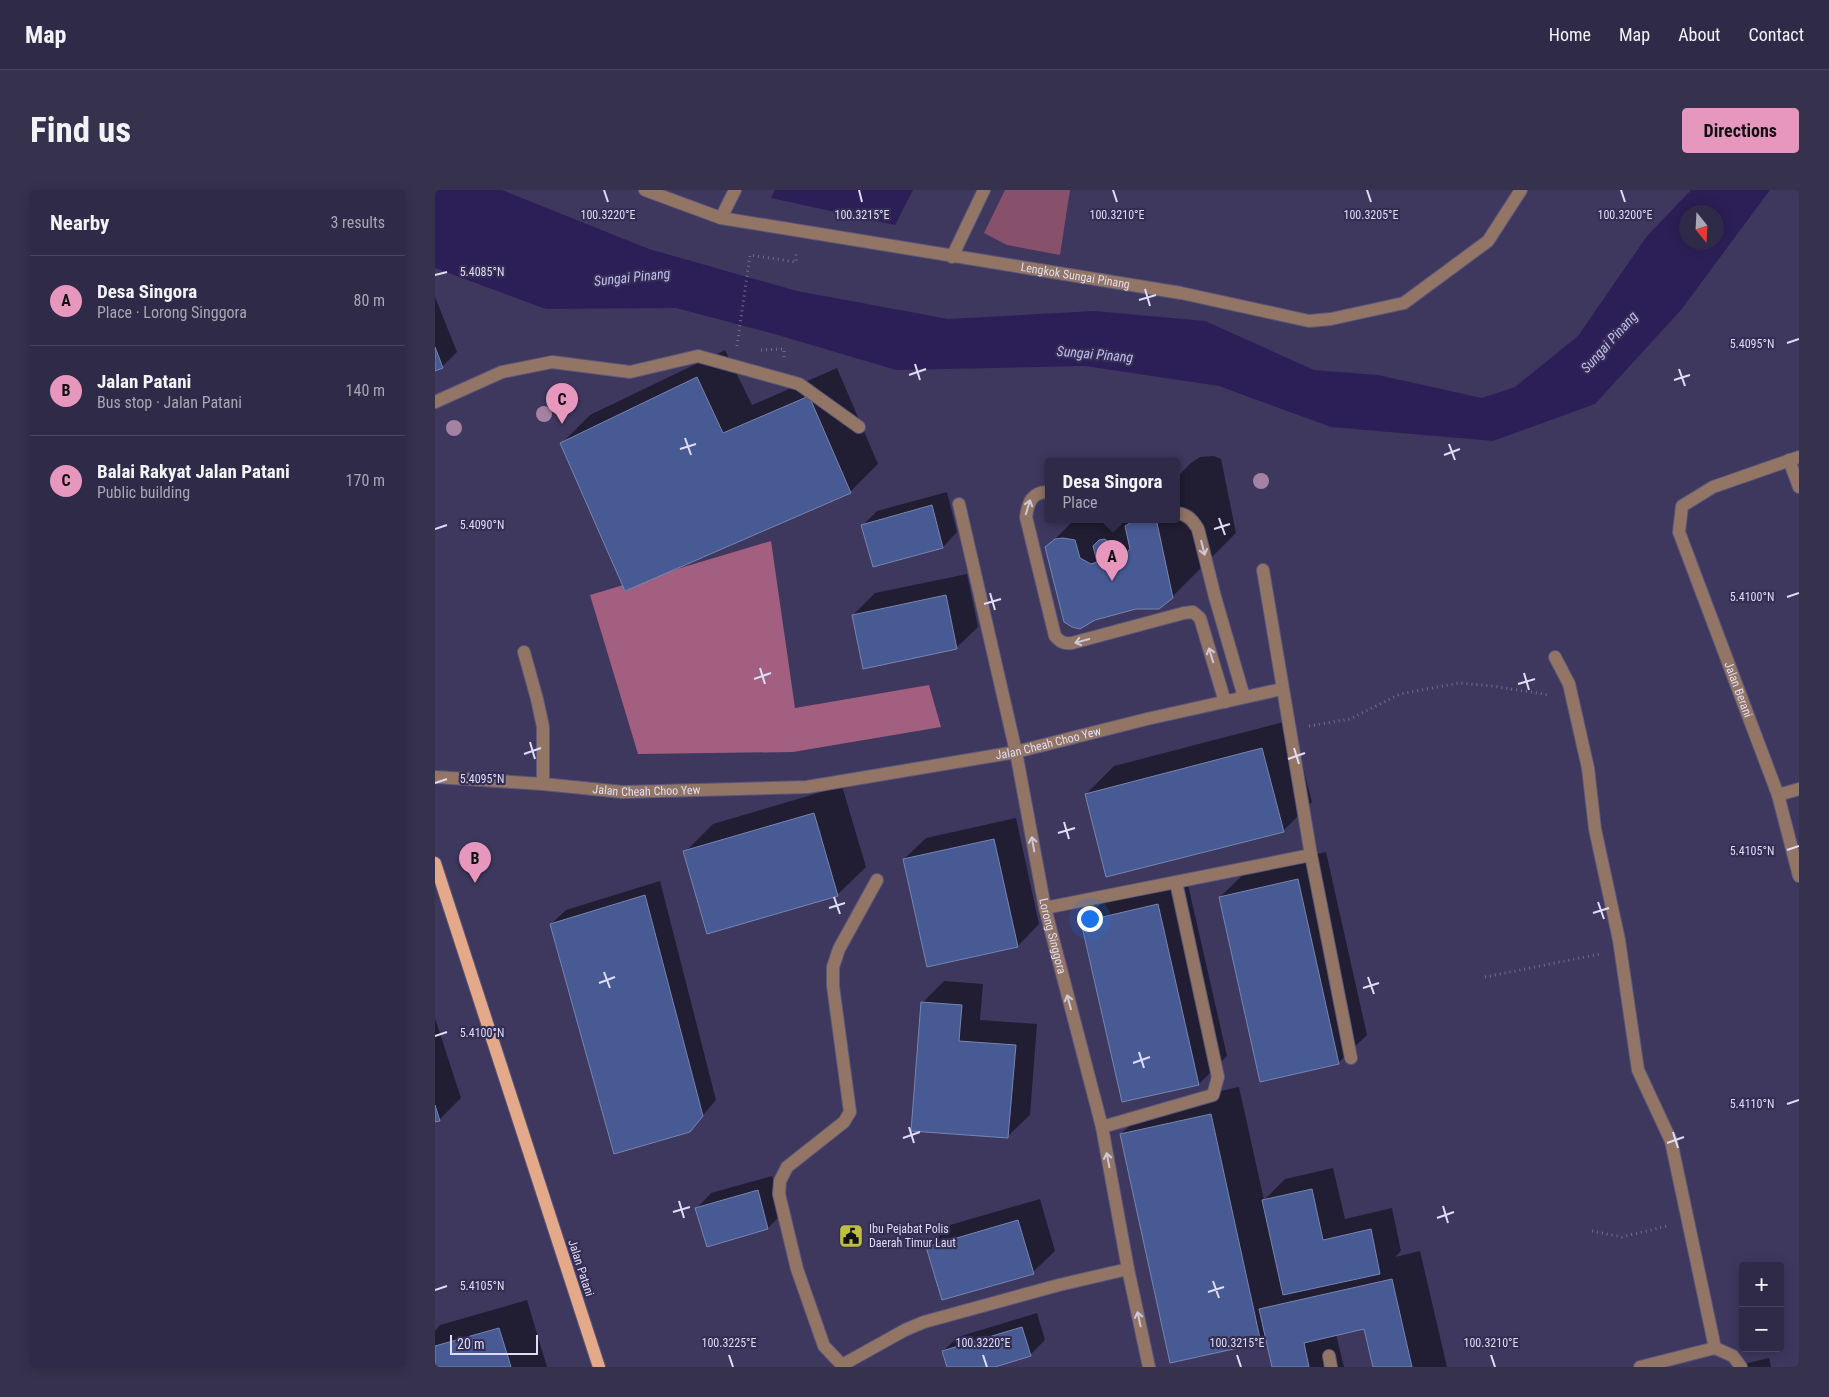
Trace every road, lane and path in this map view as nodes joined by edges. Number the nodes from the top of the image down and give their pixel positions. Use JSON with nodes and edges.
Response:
{"nodes":[{"id":1,"x":645,"y":190,"type":"edge"},
{"id":2,"x":735,"y":190,"type":"edge"},
{"id":3,"x":984,"y":190,"type":"edge"},
{"id":4,"x":1521,"y":190,"type":"edge"},
{"id":5,"x":721,"y":218,"type":"junction"},
{"id":6,"x":953,"y":257,"type":"junction"},
{"id":7,"x":796,"y":262,"type":"dead end"},
{"id":8,"x":736,"y":350,"type":"dead end"},
{"id":9,"x":435,"y":402,"type":"edge"},
{"id":10,"x":859,"y":427,"type":"dead end"},
{"id":11,"x":1794,"y":458,"type":"edge"},
{"id":12,"x":1799,"y":487,"type":"edge"},
{"id":13,"x":1045,"y":493,"type":"edge"},
{"id":14,"x":959,"y":504,"type":"dead end"},
{"id":15,"x":1180,"y":513,"type":"edge"},
{"id":16,"x":1263,"y":570,"type":"dead end"},
{"id":17,"x":524,"y":652,"type":"dead end"},
{"id":18,"x":1555,"y":657,"type":"dead end"},
{"id":19,"x":1282,"y":689,"type":"junction"},
{"id":20,"x":1244,"y":697,"type":"junction"},
{"id":21,"x":1572,"y":699,"type":"junction"},
{"id":22,"x":1225,"y":702,"type":"junction"},
{"id":23,"x":1289,"y":730,"type":"junction"},
{"id":24,"x":1016,"y":752,"type":"junction"},
{"id":25,"x":435,"y":777,"type":"edge"},
{"id":26,"x":543,"y":784,"type":"junction"},
{"id":27,"x":1799,"y":789,"type":"edge"},
{"id":28,"x":1779,"y":795,"type":"junction"},
{"id":29,"x":1311,"y":855,"type":"junction"},
{"id":30,"x":435,"y":863,"type":"edge"},
{"id":31,"x":1799,"y":876,"type":"edge"},
{"id":32,"x":877,"y":880,"type":"dead end"},
{"id":33,"x":1176,"y":882,"type":"junction"},
{"id":34,"x":1045,"y":908,"type":"junction"},
{"id":35,"x":1620,"y":950,"type":"junction"},
{"id":36,"x":1485,"y":977,"type":"dead end"},
{"id":37,"x":1351,"y":1058,"type":"dead end"},
{"id":38,"x":1102,"y":1127,"type":"junction"},
{"id":39,"x":1687,"y":1222,"type":"junction"},
{"id":40,"x":1592,"y":1231,"type":"dead end"},
{"id":41,"x":1128,"y":1269,"type":"junction"},
{"id":42,"x":1715,"y":1348,"type":"junction"},
{"id":43,"x":842,"y":1366,"type":"edge"},
{"id":44,"x":599,"y":1367,"type":"edge"},
{"id":45,"x":1149,"y":1367,"type":"edge"},
{"id":46,"x":1640,"y":1367,"type":"edge"},
{"id":47,"x":1741,"y":1367,"type":"edge"}],
"edges":[{"from":1,"to":5,"type":"street","name":"Lengkok Sungai Pinang"},
{"from":2,"to":5,"type":"street"},
{"from":3,"to":6,"type":"street"},
{"from":4,"to":6,"type":"street","name":"Lengkok Sungai Pinang"},
{"from":5,"to":6,"type":"street","name":"Lengkok Sungai Pinang"},
{"from":7,"to":8,"type":"path"},
{"from":9,"to":10,"type":"street"},
{"from":11,"to":12,"type":"street"},
{"from":11,"to":28,"type":"street","name":"Jalan Berani"},
{"from":22,"to":13,"type":"street","one_way":true},
{"from":14,"to":24,"type":"street","name":"Lorong Singgora"},
{"from":15,"to":20,"type":"street","one_way":true},
{"from":16,"to":19,"type":"street"},
{"from":17,"to":26,"type":"street"},
{"from":18,"to":21,"type":"street"},
{"from":19,"to":20,"type":"street","name":"Jalan Cheah Choo Yew"},
{"from":19,"to":23,"type":"street"},
{"from":20,"to":22,"type":"street","name":"Jalan Cheah Choo Yew"},
{"from":21,"to":23,"type":"path"},
{"from":21,"to":35,"type":"street"},
{"from":22,"to":24,"type":"street","name":"Jalan Cheah Choo Yew"},
{"from":23,"to":29,"type":"street"},
{"from":24,"to":26,"type":"street","name":"Jalan Cheah Choo Yew"},
{"from":34,"to":24,"type":"street","name":"Lorong Singgora","one_way":true},
{"from":25,"to":26,"type":"street","name":"Jalan Cheah Choo Yew"},
{"from":27,"to":28,"type":"street"},
{"from":28,"to":31,"type":"street","name":"Jalan Berani"},
{"from":29,"to":33,"type":"street"},
{"from":29,"to":37,"type":"street"},
{"from":30,"to":44,"type":"main road","name":"Jalan Patani"},
{"from":32,"to":43,"type":"street"},
{"from":33,"to":34,"type":"street"},
{"from":33,"to":38,"type":"street"},
{"from":38,"to":34,"type":"street","name":"Lorong Singgora","one_way":true},
{"from":35,"to":36,"type":"path"},
{"from":35,"to":39,"type":"street"},
{"from":41,"to":38,"type":"street","name":"Lorong Singgora","one_way":true},
{"from":39,"to":40,"type":"path"},
{"from":39,"to":42,"type":"street"},
{"from":41,"to":43,"type":"street"},
{"from":45,"to":41,"type":"street","name":"Lorong Singgora","one_way":true},
{"from":42,"to":46,"type":"street"},
{"from":42,"to":47,"type":"street"}]}
